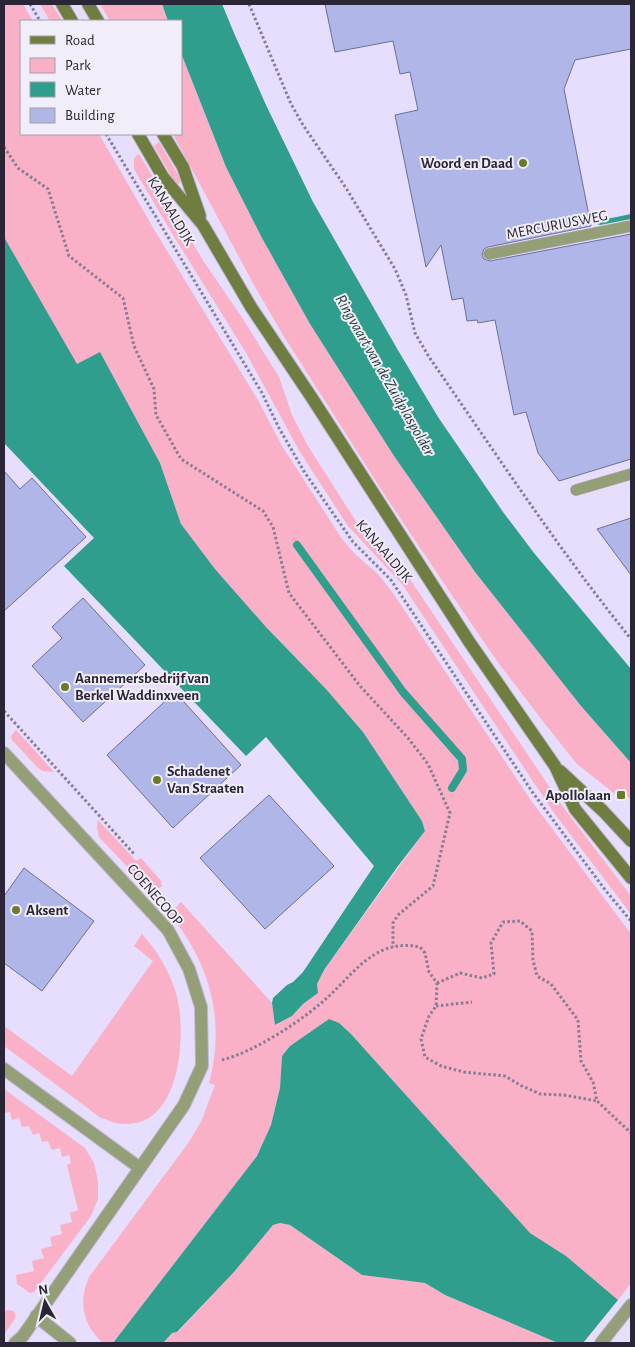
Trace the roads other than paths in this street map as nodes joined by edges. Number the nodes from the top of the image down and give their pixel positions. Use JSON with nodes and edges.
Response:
{"nodes":[{"id":1,"x":62,"y":4,"type":"edge"},
{"id":2,"x":88,"y":4,"type":"edge"},
{"id":3,"x":71,"y":20,"type":"edge"},
{"id":4,"x":97,"y":20,"type":"edge"},
{"id":5,"x":139,"y":135,"type":"edge"},
{"id":6,"x":164,"y":135,"type":"edge"},
{"id":7,"x":203,"y":225,"type":"junction"},
{"id":8,"x":631,"y":226,"type":"edge"},
{"id":9,"x":489,"y":254,"type":"dead end"},
{"id":10,"x":631,"y":474,"type":"edge"},
{"id":11,"x":576,"y":490,"type":"dead end"},
{"id":12,"x":4,"y":753,"type":"edge"},
{"id":13,"x":555,"y":766,"type":"junction"},
{"id":14,"x":631,"y":841,"type":"edge"},
{"id":15,"x":631,"y":878,"type":"edge"},
{"id":16,"x":4,"y":1069,"type":"edge"},
{"id":17,"x":140,"y":1168,"type":"junction"},
{"id":18,"x":631,"y":1305,"type":"edge"},
{"id":19,"x":36,"y":1316,"type":"junction"},
{"id":20,"x":14,"y":1343,"type":"edge"},
{"id":21,"x":70,"y":1343,"type":"edge"},
{"id":22,"x":600,"y":1343,"type":"edge"}],
"edges":[{"from":1,"to":3,"type":"main road"},
{"from":2,"to":4,"type":"main road"},
{"from":5,"to":7,"type":"main road","name":"KANAALDIJK"},
{"from":6,"to":7,"type":"main road","name":"KANAALDIJK"},
{"from":7,"to":13,"type":"main road","name":"KANAALDIJK"},
{"from":8,"to":9,"type":"lane","name":"MERCURIUSWEG"},
{"from":10,"to":11,"type":"lane"},
{"from":12,"to":17,"type":"street","name":"COENECOOP"},
{"from":13,"to":14,"type":"main road","name":"KANAALDIJK"},
{"from":13,"to":15,"type":"main road","name":"KANAALDIJK"},
{"from":16,"to":17,"type":"street"},
{"from":17,"to":19,"type":"street","name":"COENECOOP"},
{"from":18,"to":22,"type":"street"},
{"from":19,"to":20,"type":"street","name":"COENECOOP"},
{"from":19,"to":21,"type":"street"}]}
